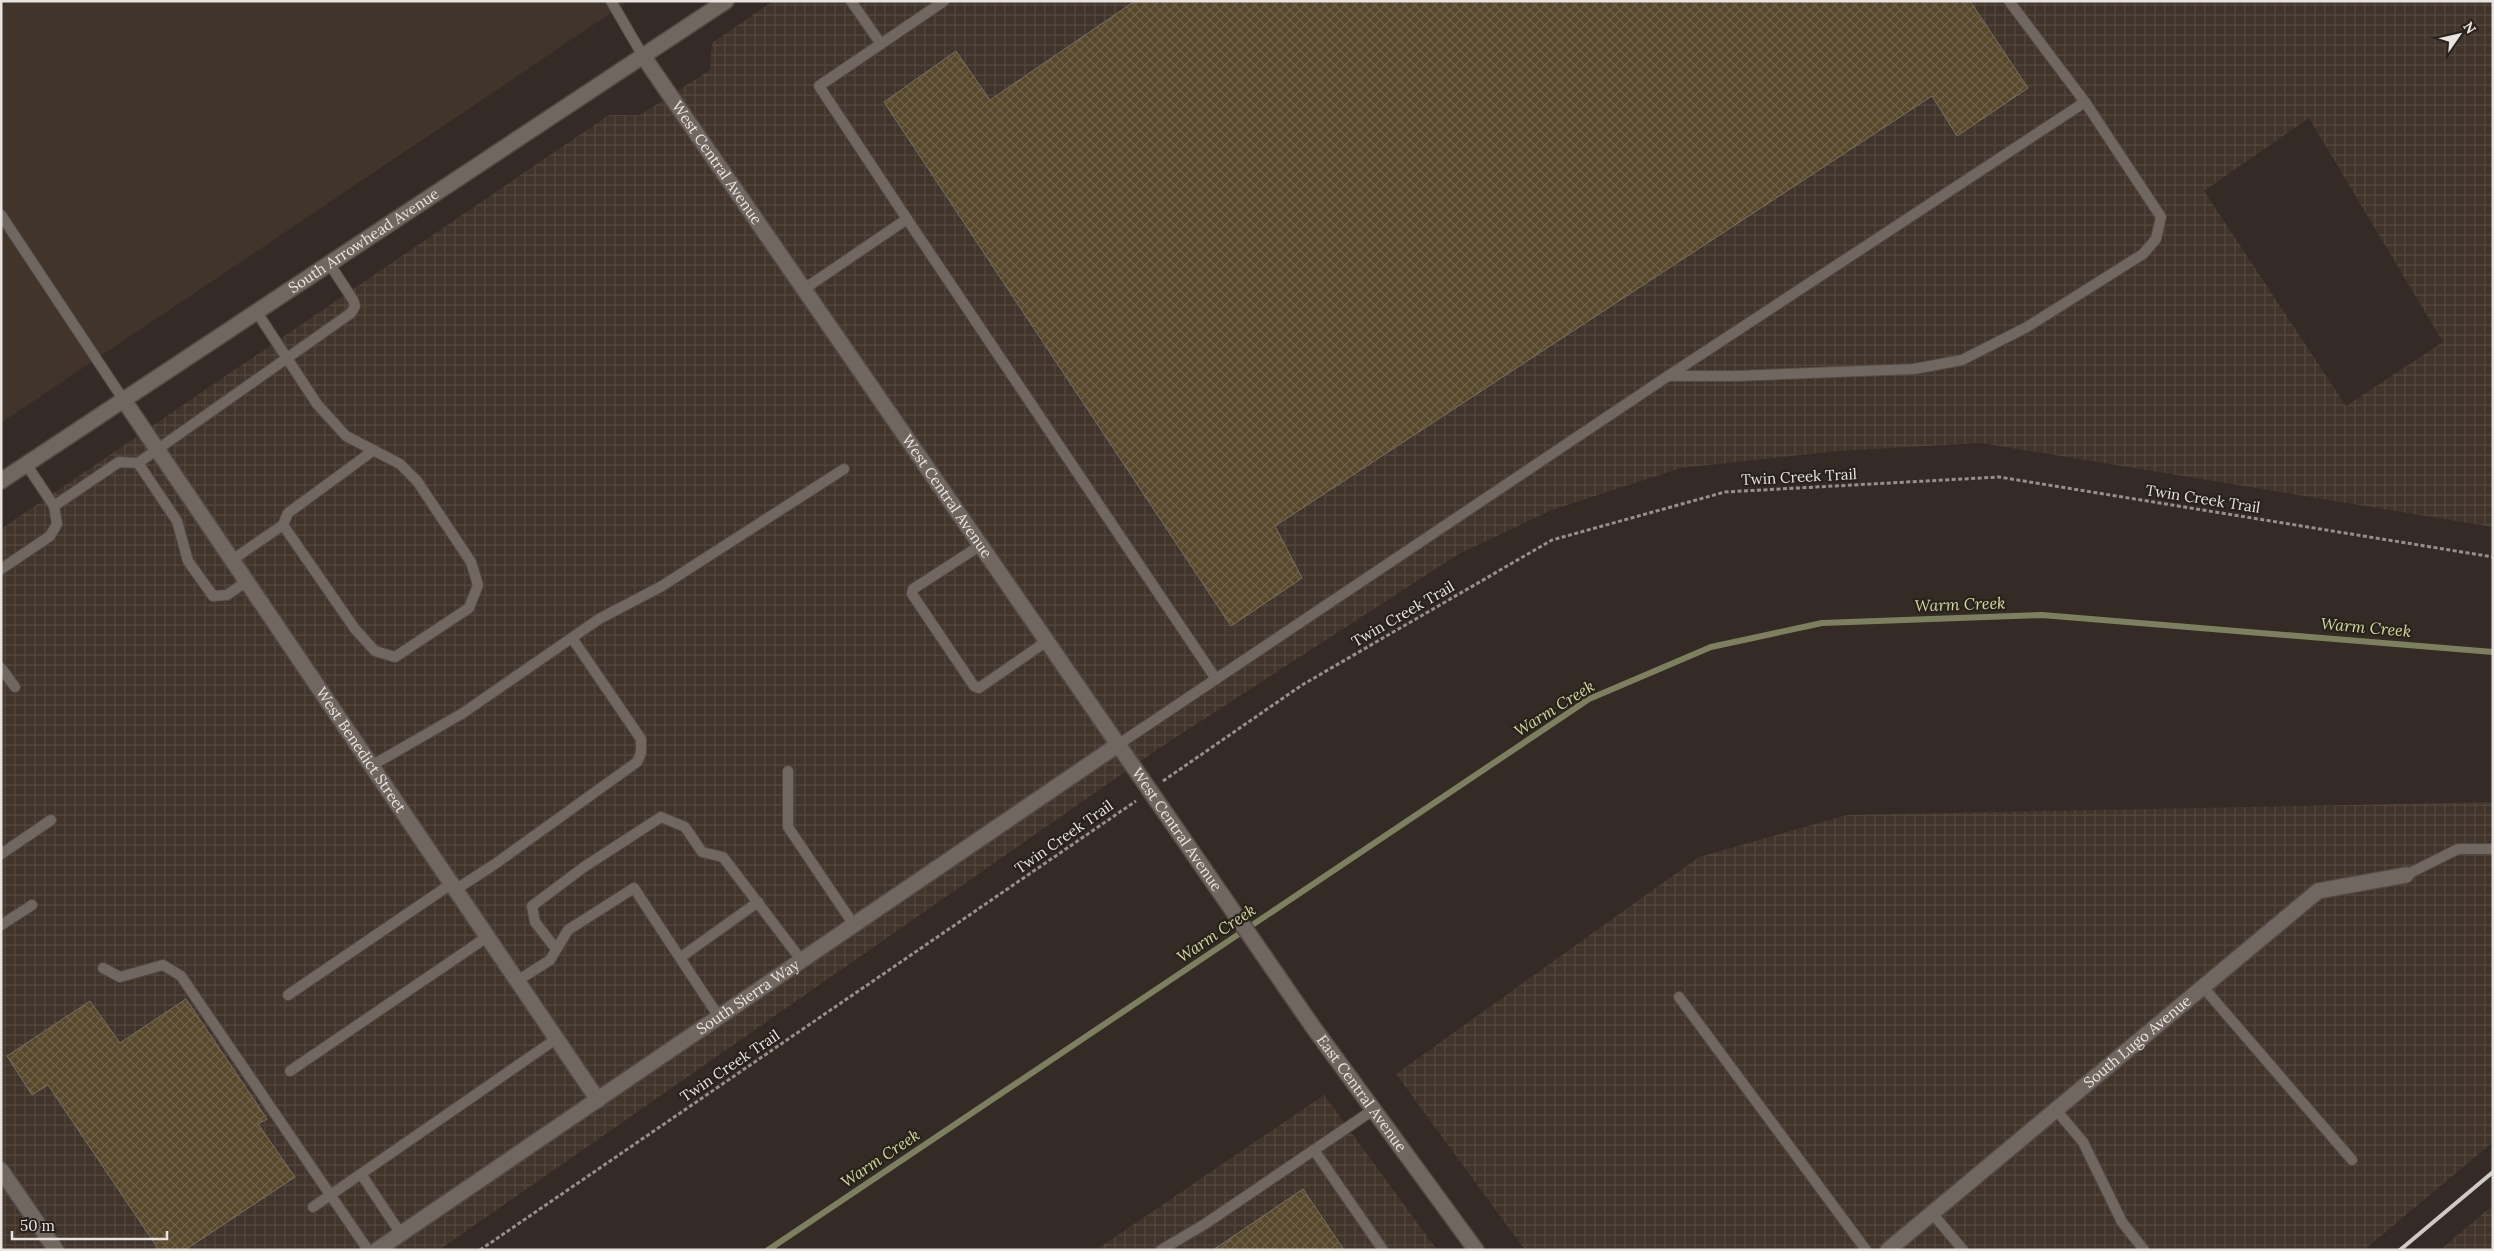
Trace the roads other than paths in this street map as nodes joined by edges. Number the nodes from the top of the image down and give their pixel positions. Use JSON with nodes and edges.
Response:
{"nodes":[{"id":1,"x":611,"y":1,"type":"edge"},
{"id":2,"x":726,"y":1,"type":"edge"},
{"id":3,"x":851,"y":1,"type":"edge"},
{"id":4,"x":944,"y":1,"type":"edge"},
{"id":5,"x":2009,"y":1,"type":"edge"},
{"id":6,"x":881,"y":44,"type":"junction"},
{"id":7,"x":643,"y":56,"type":"junction"},
{"id":8,"x":2085,"y":102,"type":"junction"},
{"id":9,"x":1,"y":215,"type":"edge"},
{"id":10,"x":907,"y":219,"type":"junction"},
{"id":11,"x":329,"y":263,"type":"junction"},
{"id":12,"x":804,"y":289,"type":"junction"},
{"id":13,"x":256,"y":311,"type":"junction"},
{"id":14,"x":286,"y":357,"type":"junction"},
{"id":15,"x":1668,"y":376,"type":"junction"},
{"id":16,"x":123,"y":399,"type":"junction"},
{"id":17,"x":157,"y":450,"type":"junction"},
{"id":18,"x":374,"y":450,"type":"junction"},
{"id":19,"x":138,"y":463,"type":"junction"},
{"id":20,"x":26,"y":464,"type":"junction"},
{"id":21,"x":844,"y":469,"type":"dead end"},
{"id":22,"x":1,"y":480,"type":"edge"},
{"id":23,"x":54,"y":506,"type":"junction"},
{"id":24,"x":284,"y":524,"type":"junction"},
{"id":25,"x":981,"y":545,"type":"junction"},
{"id":26,"x":232,"y":560,"type":"junction"},
{"id":27,"x":1,"y":569,"type":"edge"},
{"id":28,"x":247,"y":581,"type":"junction"},
{"id":29,"x":572,"y":638,"type":"junction"},
{"id":30,"x":1047,"y":641,"type":"junction"},
{"id":31,"x":1,"y":668,"type":"edge"},
{"id":32,"x":1216,"y":679,"type":"junction"},
{"id":33,"x":15,"y":687,"type":"dead end"},
{"id":34,"x":1119,"y":744,"type":"junction"},
{"id":35,"x":371,"y":766,"type":"junction"},
{"id":36,"x":788,"y":771,"type":"dead end"},
{"id":37,"x":50,"y":820,"type":"dead end"},
{"id":38,"x":2493,"y":849,"type":"edge"},
{"id":39,"x":1,"y":854,"type":"edge"},
{"id":40,"x":2406,"y":875,"type":"joint"},
{"id":41,"x":453,"y":887,"type":"junction"},
{"id":42,"x":758,"y":902,"type":"junction"},
{"id":43,"x":32,"y":905,"type":"dead end"},
{"id":44,"x":1,"y":925,"type":"edge"},
{"id":45,"x":854,"y":925,"type":"junction"},
{"id":46,"x":1250,"y":936,"type":"joint"},
{"id":47,"x":488,"y":937,"type":"junction"},
{"id":48,"x":556,"y":949,"type":"junction"},
{"id":49,"x":681,"y":957,"type":"junction"},
{"id":50,"x":802,"y":961,"type":"junction"},
{"id":51,"x":103,"y":968,"type":"dead end"},
{"id":52,"x":517,"y":981,"type":"junction"},
{"id":53,"x":2203,"y":987,"type":"junction"},
{"id":54,"x":288,"y":995,"type":"dead end"},
{"id":55,"x":1679,"y":997,"type":"dead end"},
{"id":56,"x":720,"y":1017,"type":"junction"},
{"id":57,"x":556,"y":1039,"type":"junction"},
{"id":58,"x":290,"y":1071,"type":"dead end"},
{"id":59,"x":598,"y":1100,"type":"junction"},
{"id":60,"x":1373,"y":1110,"type":"junction"},
{"id":61,"x":2056,"y":1110,"type":"junction"},
{"id":62,"x":1314,"y":1150,"type":"junction"},
{"id":63,"x":2352,"y":1160,"type":"dead end"},
{"id":64,"x":1,"y":1170,"type":"edge"},
{"id":65,"x":361,"y":1174,"type":"junction"},
{"id":66,"x":331,"y":1195,"type":"junction"},
{"id":67,"x":313,"y":1207,"type":"dead end"},
{"id":68,"x":1932,"y":1213,"type":"junction"},
{"id":69,"x":401,"y":1234,"type":"junction"},
{"id":70,"x":56,"y":1250,"type":"edge"},
{"id":71,"x":368,"y":1250,"type":"edge"},
{"id":72,"x":377,"y":1250,"type":"edge"},
{"id":73,"x":1161,"y":1250,"type":"edge"},
{"id":74,"x":1383,"y":1250,"type":"edge"},
{"id":75,"x":1476,"y":1250,"type":"edge"},
{"id":76,"x":1866,"y":1250,"type":"edge"},
{"id":77,"x":1888,"y":1250,"type":"edge"},
{"id":78,"x":1963,"y":1250,"type":"edge"},
{"id":79,"x":2144,"y":1250,"type":"edge"}],
"edges":[{"from":1,"to":7,"type":"lane"},
{"from":2,"to":7,"type":"street","name":"South Arrowhead Avenue"},
{"from":3,"to":6,"type":"lane"},
{"from":4,"to":6,"type":"lane"},
{"from":5,"to":8,"type":"lane"},
{"from":6,"to":10,"type":"lane"},
{"from":7,"to":11,"type":"street","name":"South Arrowhead Avenue"},
{"from":7,"to":12,"type":"street","name":"West Central Avenue"},
{"from":8,"to":15,"type":"lane"},
{"from":8,"to":15,"type":"lane"},
{"from":9,"to":16,"type":"lane"},
{"from":10,"to":12,"type":"lane"},
{"from":10,"to":32,"type":"lane"},
{"from":11,"to":13,"type":"street","name":"South Arrowhead Avenue"},
{"from":11,"to":14,"type":"lane"},
{"from":12,"to":25,"type":"street","name":"West Central Avenue"},
{"from":13,"to":14,"type":"lane"},
{"from":13,"to":16,"type":"street","name":"South Arrowhead Avenue"},
{"from":14,"to":17,"type":"lane"},
{"from":14,"to":18,"type":"lane"},
{"from":15,"to":32,"type":"lane"},
{"from":16,"to":17,"type":"street","name":"West Benedict Street"},
{"from":16,"to":20,"type":"street","name":"South Arrowhead Avenue"},
{"from":17,"to":19,"type":"lane"},
{"from":17,"to":26,"type":"street","name":"West Benedict Street"},
{"from":18,"to":24,"type":"lane"},
{"from":18,"to":24,"type":"lane"},
{"from":19,"to":23,"type":"lane"},
{"from":19,"to":28,"type":"lane"},
{"from":20,"to":22,"type":"street","name":"South Arrowhead Avenue"},
{"from":20,"to":23,"type":"lane"},
{"from":21,"to":29,"type":"lane"},
{"from":23,"to":27,"type":"lane"},
{"from":24,"to":26,"type":"lane"},
{"from":25,"to":30,"type":"street","name":"West Central Avenue"},
{"from":25,"to":30,"type":"lane"},
{"from":26,"to":28,"type":"street","name":"West Benedict Street"},
{"from":28,"to":35,"type":"street","name":"West Benedict Street"},
{"from":29,"to":35,"type":"lane"},
{"from":29,"to":41,"type":"lane"},
{"from":30,"to":34,"type":"street","name":"West Central Avenue"},
{"from":31,"to":33,"type":"lane"},
{"from":32,"to":34,"type":"lane"},
{"from":34,"to":45,"type":"street","name":"South Sierra Way"},
{"from":34,"to":46,"type":"street","name":"West Central Avenue"},
{"from":35,"to":41,"type":"street","name":"West Benedict Street"},
{"from":36,"to":45,"type":"lane"},
{"from":37,"to":39,"type":"lane"},
{"from":38,"to":40,"type":"lane"},
{"from":40,"to":53,"type":"street","name":"South Lugo Avenue"},
{"from":41,"to":47,"type":"street","name":"West Benedict Street"},
{"from":41,"to":54,"type":"lane"},
{"from":42,"to":48,"type":"lane"},
{"from":42,"to":49,"type":"lane"},
{"from":42,"to":50,"type":"lane"},
{"from":43,"to":44,"type":"lane"},
{"from":45,"to":50,"type":"street","name":"South Sierra Way"},
{"from":46,"to":60,"type":"street","name":"East Central Avenue"},
{"from":47,"to":52,"type":"street","name":"West Benedict Street"},
{"from":47,"to":58,"type":"lane"},
{"from":48,"to":49,"type":"lane"},
{"from":48,"to":52,"type":"lane"},
{"from":49,"to":56,"type":"lane"},
{"from":50,"to":56,"type":"street","name":"South Sierra Way"},
{"from":51,"to":66,"type":"lane"},
{"from":52,"to":57,"type":"street","name":"West Benedict Street"},
{"from":53,"to":61,"type":"street","name":"South Lugo Avenue"},
{"from":53,"to":63,"type":"lane"},
{"from":55,"to":76,"type":"lane"},
{"from":56,"to":59,"type":"street","name":"South Sierra Way"},
{"from":57,"to":59,"type":"street","name":"West Benedict Street"},
{"from":57,"to":65,"type":"lane"},
{"from":59,"to":69,"type":"street","name":"South Sierra Way"},
{"from":60,"to":62,"type":"lane"},
{"from":60,"to":75,"type":"street","name":"East Central Avenue"},
{"from":61,"to":68,"type":"street","name":"South Lugo Avenue"},
{"from":61,"to":79,"type":"lane"},
{"from":62,"to":73,"type":"lane"},
{"from":62,"to":74,"type":"lane"},
{"from":64,"to":70,"type":"street"},
{"from":65,"to":66,"type":"lane"},
{"from":65,"to":69,"type":"lane"},
{"from":66,"to":67,"type":"lane"},
{"from":66,"to":71,"type":"lane"},
{"from":68,"to":77,"type":"street","name":"South Lugo Avenue"},
{"from":68,"to":78,"type":"lane"},
{"from":69,"to":72,"type":"street","name":"South Sierra Way"}]}
